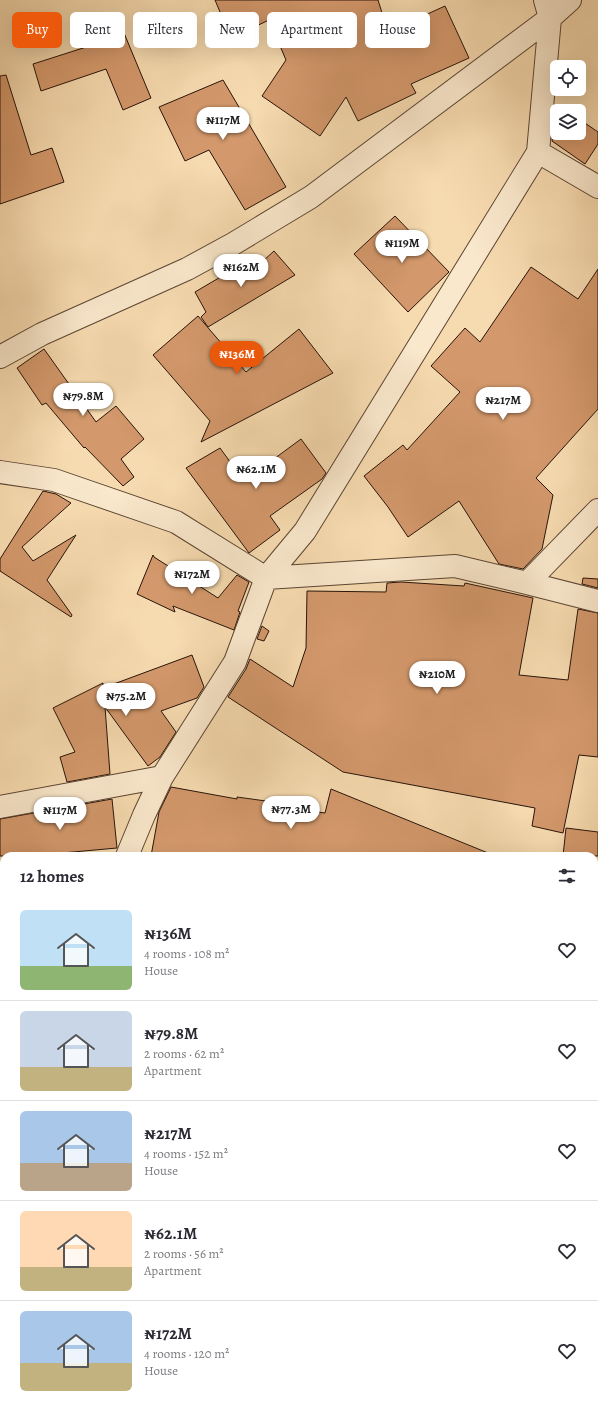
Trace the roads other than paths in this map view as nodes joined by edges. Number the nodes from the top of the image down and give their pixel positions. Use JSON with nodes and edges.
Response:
{"nodes":[{"id":1,"x":570,"y":0,"type":"edge"},
{"id":2,"x":548,"y":9,"type":"edge"},
{"id":3,"x":538,"y":152,"type":"junction"},
{"id":4,"x":598,"y":187,"type":"edge"},
{"id":5,"x":0,"y":357,"type":"edge"},
{"id":6,"x":0,"y":472,"type":"edge"},
{"id":7,"x":598,"y":510,"type":"edge"},
{"id":8,"x":266,"y":578,"type":"junction"},
{"id":9,"x":528,"y":583,"type":"junction"},
{"id":10,"x":598,"y":601,"type":"edge"},
{"id":11,"x":162,"y":777,"type":"junction"},
{"id":12,"x":0,"y":807,"type":"edge"},
{"id":13,"x":129,"y":852,"type":"edge"}],
"edges":[{"from":1,"to":2,"type":"street"},
{"from":2,"to":3,"type":"street"},
{"from":2,"to":5,"type":"street"},
{"from":3,"to":4,"type":"street"},
{"from":3,"to":8,"type":"street"},
{"from":6,"to":8,"type":"street"},
{"from":7,"to":9,"type":"street"},
{"from":8,"to":9,"type":"street"},
{"from":8,"to":11,"type":"street"},
{"from":9,"to":10,"type":"street"},
{"from":11,"to":12,"type":"street"},
{"from":11,"to":13,"type":"street"}]}
